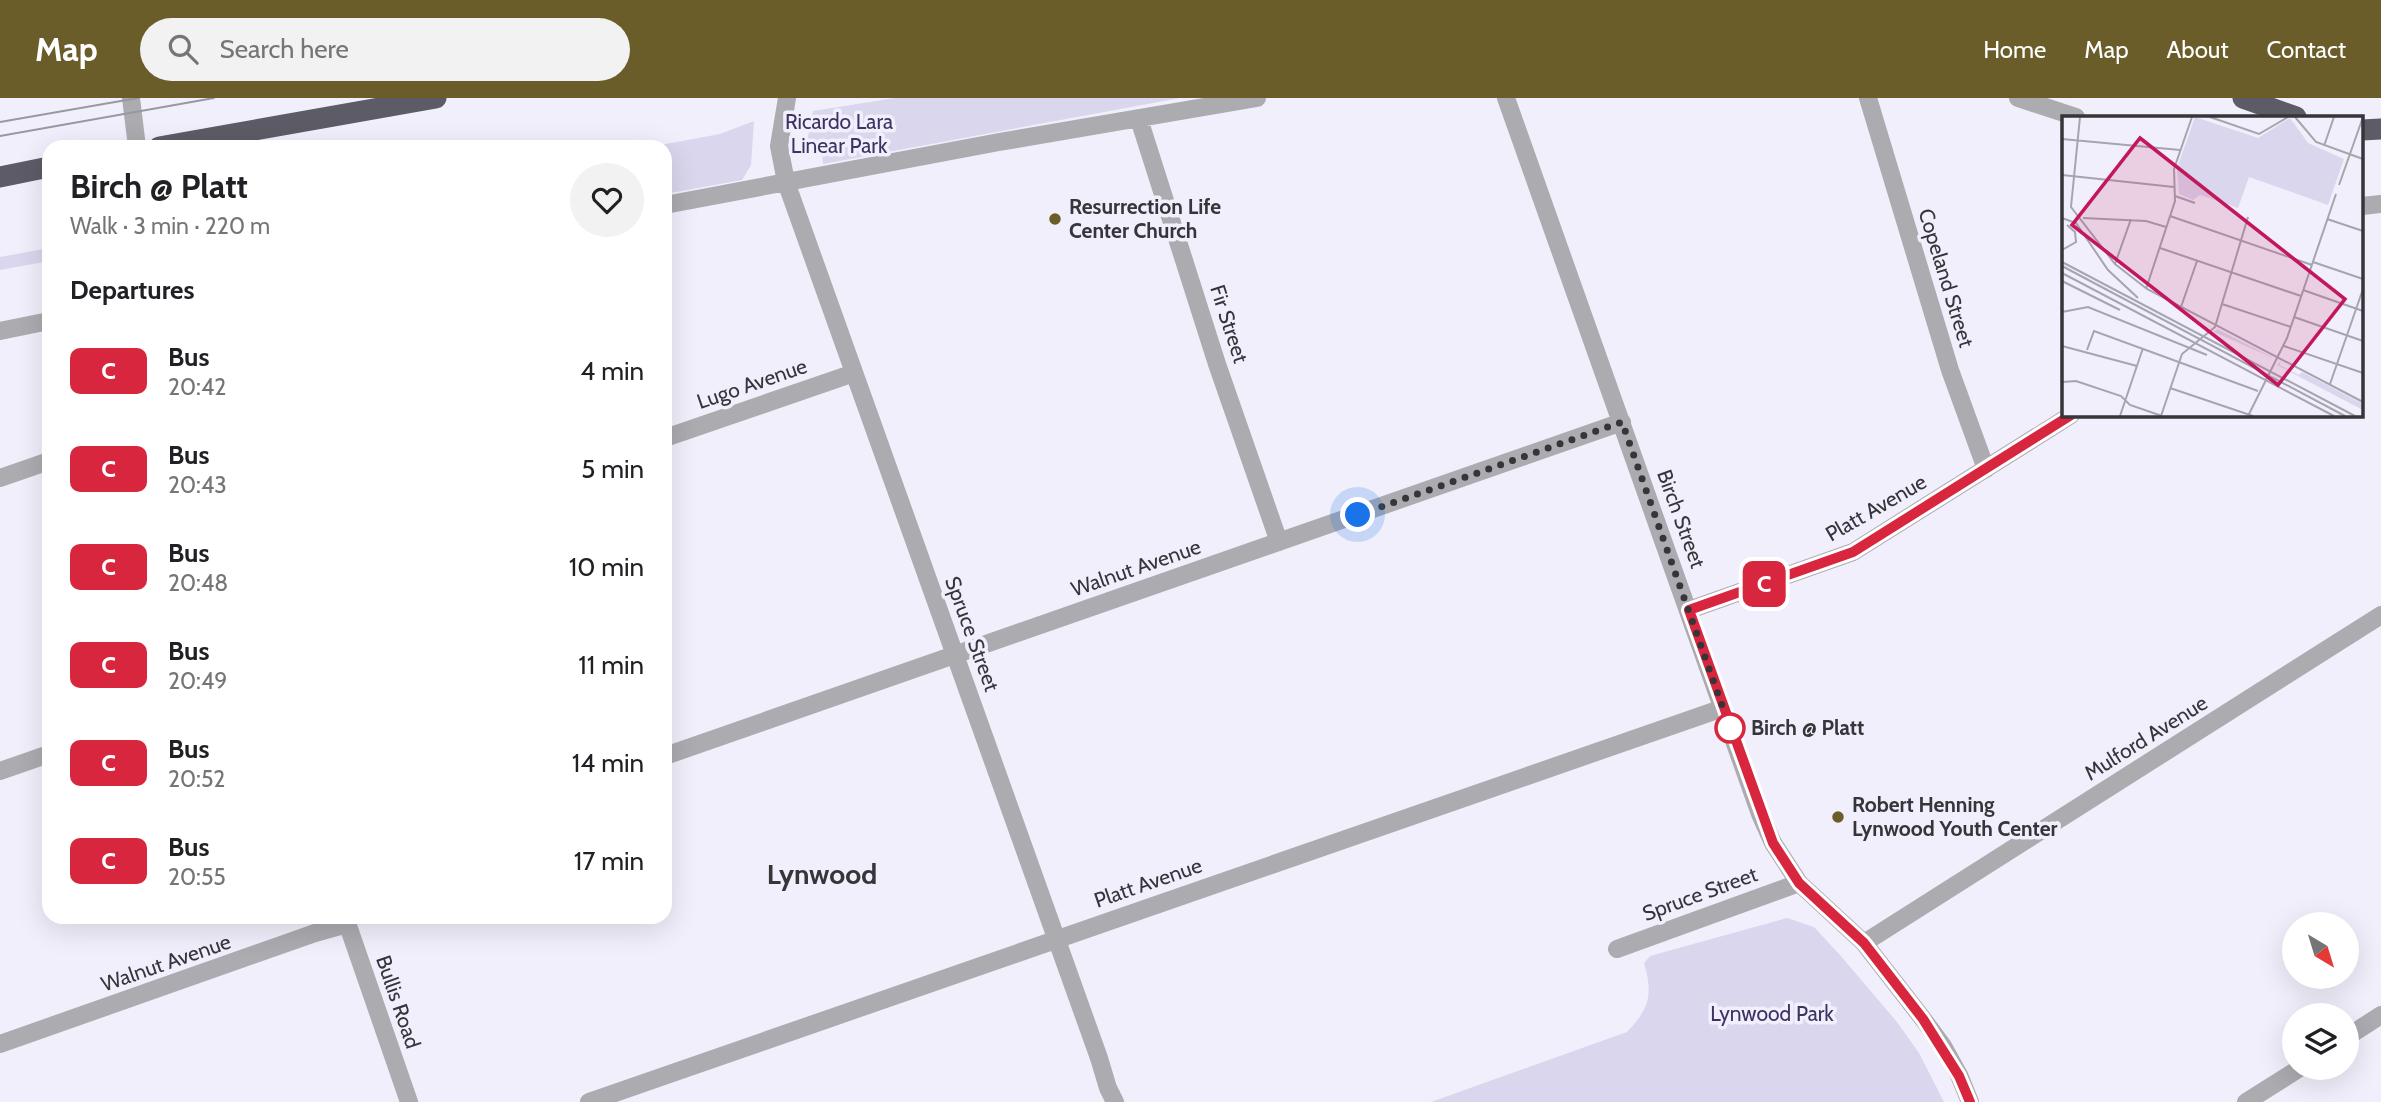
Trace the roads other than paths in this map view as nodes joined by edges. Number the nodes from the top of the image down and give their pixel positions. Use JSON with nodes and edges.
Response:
{"nodes":[{"id":1,"x":131,"y":98,"type":"edge"},
{"id":2,"x":436,"y":98,"type":"edge"},
{"id":3,"x":788,"y":98,"type":"edge"},
{"id":4,"x":1257,"y":98,"type":"edge"},
{"id":5,"x":1506,"y":98,"type":"edge"},
{"id":6,"x":1868,"y":98,"type":"edge"},
{"id":7,"x":2018,"y":98,"type":"edge"},
{"id":8,"x":2243,"y":98,"type":"edge"},
{"id":9,"x":2073,"y":116,"type":"edge"},
{"id":10,"x":2293,"y":116,"type":"edge"},
{"id":11,"x":1139,"y":119,"type":"junction"},
{"id":12,"x":136,"y":140,"type":"edge"},
{"id":13,"x":198,"y":140,"type":"edge"},
{"id":14,"x":42,"y":168,"type":"edge"},
{"id":15,"x":0,"y":177,"type":"edge"},
{"id":16,"x":786,"y":182,"type":"junction"},
{"id":17,"x":672,"y":204,"type":"edge"},
{"id":18,"x":42,"y":322,"type":"edge"},
{"id":19,"x":0,"y":331,"type":"edge"},
{"id":20,"x":854,"y":373,"type":"junction"},
{"id":21,"x":2069,"y":416,"type":"edge"},
{"id":22,"x":1622,"y":422,"type":"junction"},
{"id":23,"x":672,"y":437,"type":"edge"},
{"id":24,"x":42,"y":463,"type":"edge"},
{"id":25,"x":1986,"y":469,"type":"junction"},
{"id":26,"x":0,"y":478,"type":"edge"},
{"id":27,"x":1279,"y":542,"type":"junction"},
{"id":28,"x":1689,"y":610,"type":"junction"},
{"id":29,"x":2381,"y":615,"type":"edge"},
{"id":30,"x":955,"y":655,"type":"junction"},
{"id":31,"x":1723,"y":708,"type":"junction"},
{"id":32,"x":672,"y":754,"type":"edge"},
{"id":33,"x":42,"y":756,"type":"edge"},
{"id":34,"x":0,"y":771,"type":"edge"},
{"id":35,"x":1799,"y":883,"type":"junction"},
{"id":36,"x":338,"y":924,"type":"edge"},
{"id":37,"x":347,"y":924,"type":"edge"},
{"id":38,"x":1056,"y":939,"type":"junction"},
{"id":39,"x":1864,"y":943,"type":"junction"},
{"id":40,"x":1617,"y":948,"type":"dead end"},
{"id":41,"x":2381,"y":1016,"type":"edge"},
{"id":42,"x":2359,"y":1030,"type":"edge"},
{"id":43,"x":0,"y":1044,"type":"edge"},
{"id":44,"x":2282,"y":1079,"type":"edge"},
{"id":45,"x":408,"y":1102,"type":"edge"},
{"id":46,"x":589,"y":1102,"type":"edge"},
{"id":47,"x":1115,"y":1102,"type":"edge"},
{"id":48,"x":1970,"y":1102,"type":"edge"},
{"id":49,"x":2246,"y":1102,"type":"edge"}],
"edges":[{"from":1,"to":12,"type":"street"},
{"from":2,"to":13,"type":"highway"},
{"from":3,"to":16,"type":"street"},
{"from":4,"to":11,"type":"street"},
{"from":5,"to":22,"type":"street","name":"Birch Street"},
{"from":6,"to":25,"type":"street","name":"Copeland Street"},
{"from":7,"to":9,"type":"street"},
{"from":8,"to":10,"type":"highway"},
{"from":11,"to":16,"type":"street"},
{"from":11,"to":27,"type":"street","name":"Fir Street"},
{"from":14,"to":15,"type":"highway"},
{"from":16,"to":17,"type":"street"},
{"from":16,"to":20,"type":"street","name":"Spruce Street"},
{"from":18,"to":19,"type":"street"},
{"from":20,"to":23,"type":"street","name":"Lugo Avenue"},
{"from":20,"to":30,"type":"street","name":"Spruce Street"},
{"from":21,"to":25,"type":"street","name":"Platt Avenue"},
{"from":22,"to":27,"type":"street","name":"Walnut Avenue"},
{"from":22,"to":28,"type":"street","name":"Birch Street"},
{"from":24,"to":26,"type":"street"},
{"from":25,"to":28,"type":"street","name":"Platt Avenue"},
{"from":27,"to":30,"type":"street","name":"Walnut Avenue"},
{"from":28,"to":31,"type":"street","name":"Birch Street"},
{"from":29,"to":39,"type":"street","name":"Mulford Avenue"},
{"from":30,"to":32,"type":"street","name":"Walnut Avenue"},
{"from":30,"to":38,"type":"street","name":"Spruce Street"},
{"from":31,"to":35,"type":"street","name":"Birch Street"},
{"from":31,"to":38,"type":"street","name":"Platt Avenue"},
{"from":33,"to":34,"type":"street"},
{"from":35,"to":39,"type":"street","name":"Birch Street"},
{"from":35,"to":40,"type":"street","name":"Spruce Street"},
{"from":36,"to":43,"type":"street","name":"Walnut Avenue"},
{"from":37,"to":45,"type":"street","name":"Bullis Road"},
{"from":38,"to":46,"type":"street","name":"Platt Avenue"},
{"from":38,"to":47,"type":"street","name":"Spruce Street"},
{"from":39,"to":48,"type":"street","name":"Birch Street"},
{"from":41,"to":42,"type":"street"},
{"from":44,"to":49,"type":"street"}]}
